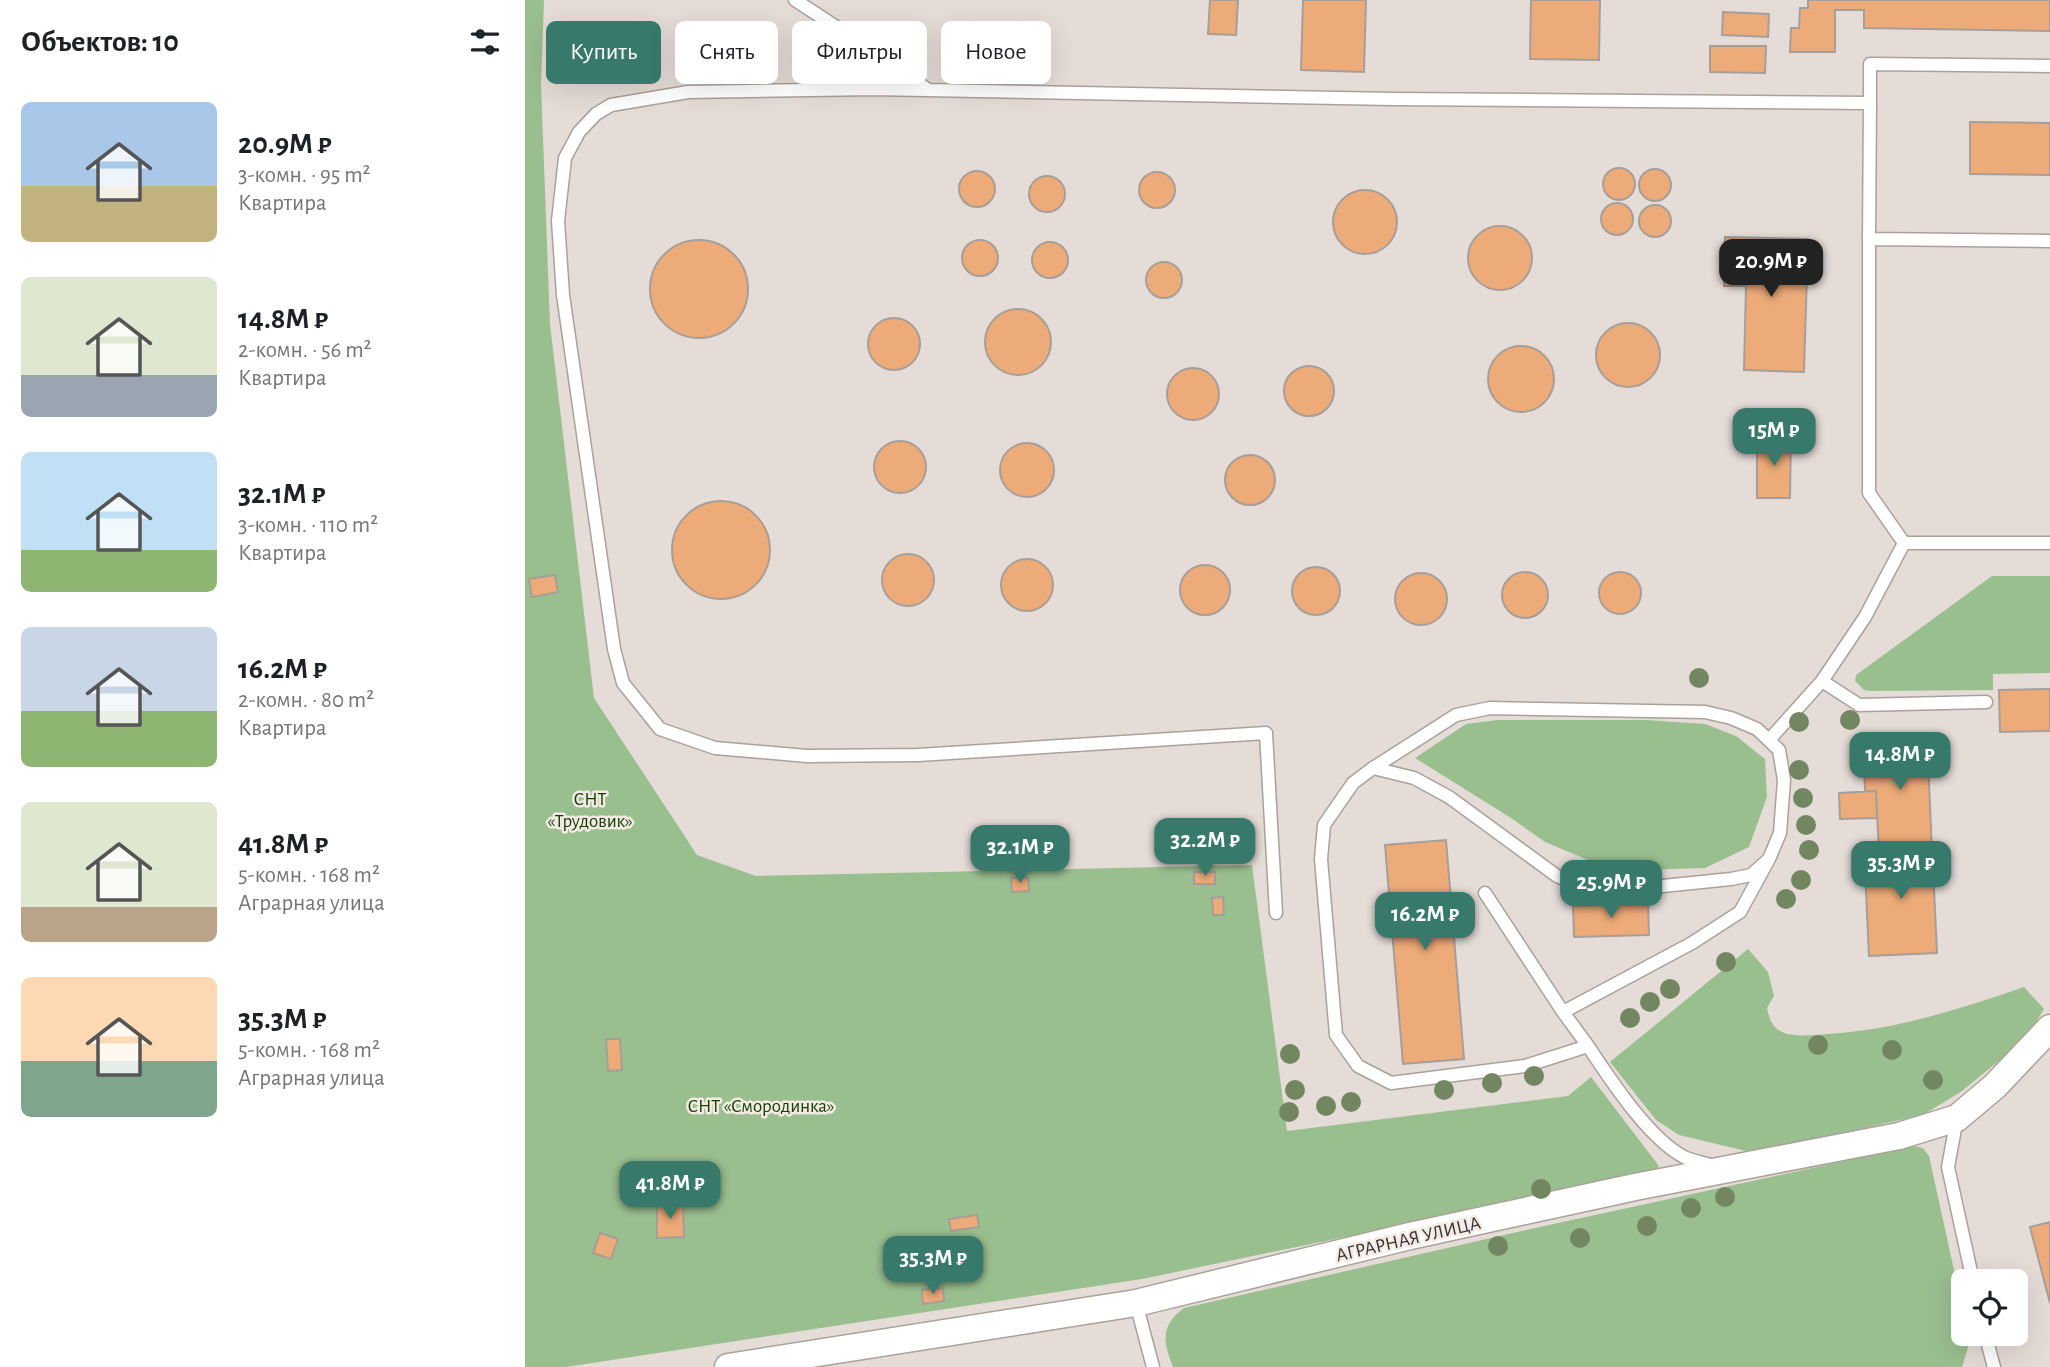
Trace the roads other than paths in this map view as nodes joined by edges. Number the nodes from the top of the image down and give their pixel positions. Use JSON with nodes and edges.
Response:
{"nodes":[{"id":1,"x":795,"y":0,"type":"edge"},
{"id":2,"x":2050,"y":66,"type":"edge"},
{"id":3,"x":928,"y":90,"type":"junction"},
{"id":4,"x":1870,"y":103,"type":"junction"},
{"id":5,"x":1869,"y":239,"type":"junction"},
{"id":6,"x":2050,"y":241,"type":"edge"},
{"id":7,"x":1904,"y":543,"type":"junction"},
{"id":8,"x":2050,"y":543,"type":"edge"},
{"id":9,"x":1822,"y":681,"type":"junction"},
{"id":10,"x":1986,"y":702,"type":"dead end"},
{"id":11,"x":1770,"y":739,"type":"junction"},
{"id":12,"x":1373,"y":768,"type":"junction"},
{"id":13,"x":1769,"y":859,"type":"junction"},
{"id":14,"x":1485,"y":893,"type":"dead end"},
{"id":15,"x":1276,"y":913,"type":"dead end"},
{"id":16,"x":1563,"y":1012,"type":"junction"},
{"id":17,"x":2050,"y":1028,"type":"edge"},
{"id":18,"x":1588,"y":1046,"type":"junction"},
{"id":19,"x":1957,"y":1118,"type":"junction"},
{"id":20,"x":1724,"y":1170,"type":"junction"},
{"id":21,"x":1970,"y":1269,"type":"edge"},
{"id":22,"x":1136,"y":1303,"type":"junction"},
{"id":23,"x":1988,"y":1346,"type":"edge"},
{"id":24,"x":728,"y":1367,"type":"edge"},
{"id":25,"x":1153,"y":1367,"type":"edge"},
{"id":26,"x":1994,"y":1367,"type":"edge"}],
"edges":[{"from":1,"to":3,"type":"lane"},
{"from":2,"to":4,"type":"lane"},
{"from":3,"to":4,"type":"lane"},
{"from":3,"to":15,"type":"lane"},
{"from":4,"to":5,"type":"lane"},
{"from":5,"to":6,"type":"lane"},
{"from":5,"to":7,"type":"lane"},
{"from":7,"to":8,"type":"lane"},
{"from":7,"to":9,"type":"lane"},
{"from":9,"to":10,"type":"lane"},
{"from":9,"to":11,"type":"lane"},
{"from":11,"to":12,"type":"lane"},
{"from":11,"to":13,"type":"lane"},
{"from":12,"to":13,"type":"lane"},
{"from":12,"to":18,"type":"lane"},
{"from":13,"to":16,"type":"lane"},
{"from":14,"to":16,"type":"lane"},
{"from":16,"to":18,"type":"lane"},
{"from":17,"to":19,"type":"street","name":"АГРАРНАЯ УЛИЦА"},
{"from":18,"to":20,"type":"lane"},
{"from":19,"to":20,"type":"street","name":"АГРАРНАЯ УЛИЦА"},
{"from":19,"to":21,"type":"lane"},
{"from":20,"to":22,"type":"street","name":"АГРАРНАЯ УЛИЦА"},
{"from":22,"to":24,"type":"street","name":"АГРАРНАЯ УЛИЦА"},
{"from":22,"to":25,"type":"lane"},
{"from":23,"to":26,"type":"lane"}]}
